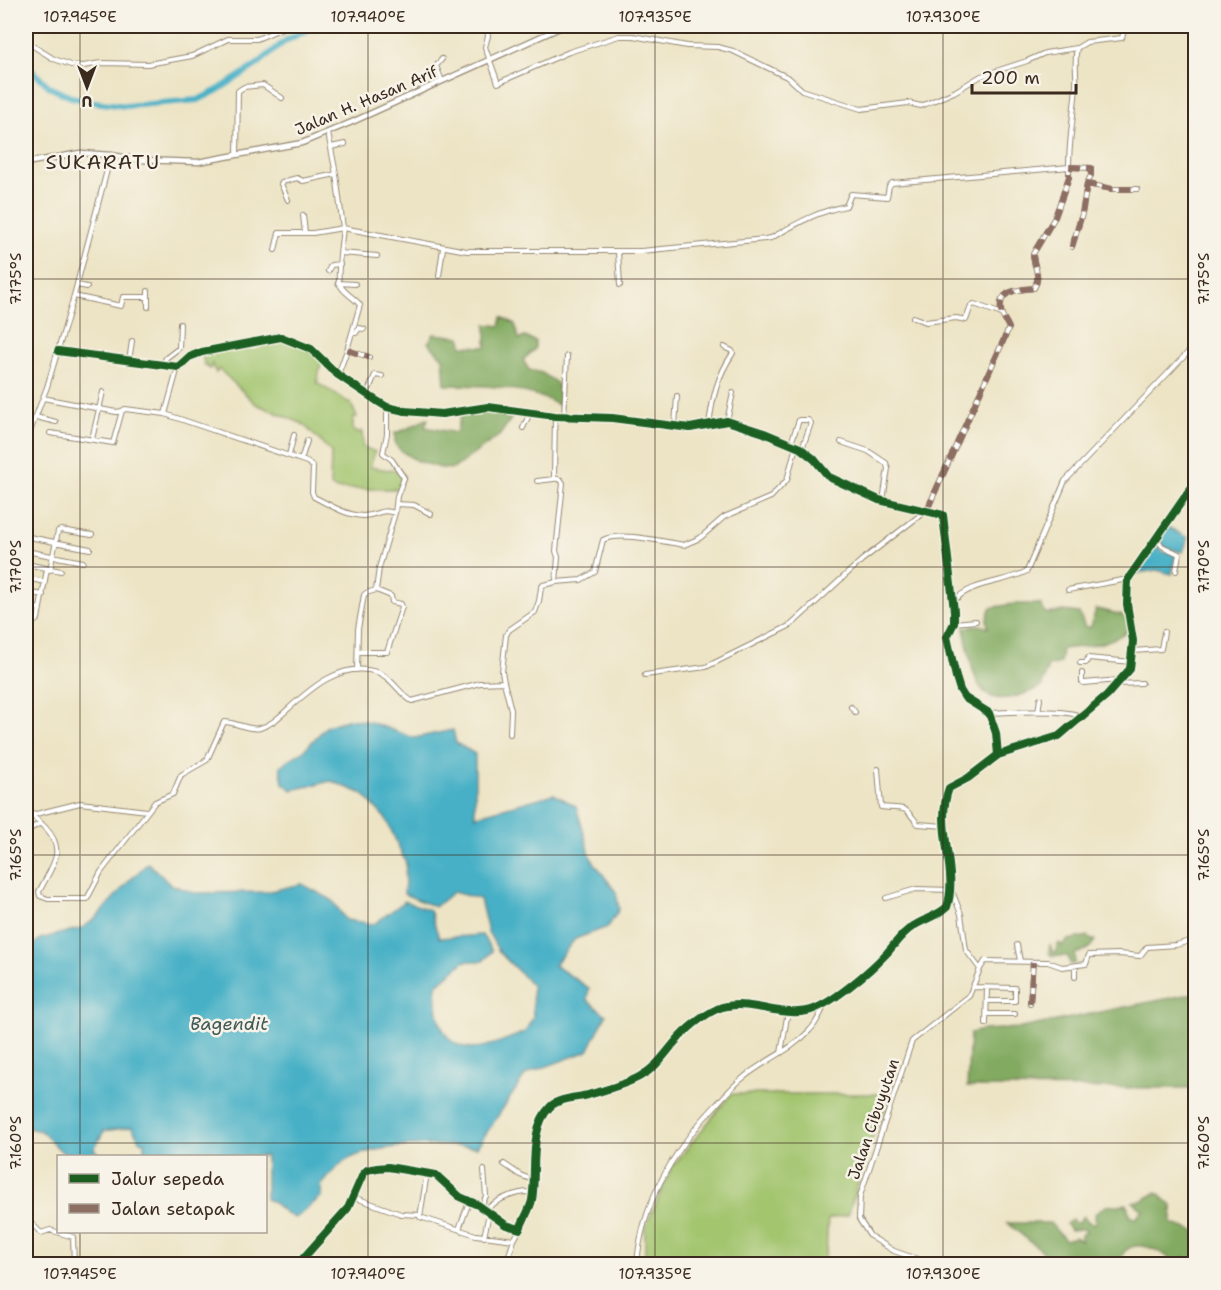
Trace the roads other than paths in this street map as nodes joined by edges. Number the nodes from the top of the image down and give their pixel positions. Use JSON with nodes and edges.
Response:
{"nodes":[{"id":1,"x":287,"y":26,"type":"edge"},
{"id":2,"x":487,"y":26,"type":"edge"},
{"id":3,"x":564,"y":26,"type":"edge"},
{"id":4,"x":1125,"y":26,"type":"edge"},
{"id":5,"x":26,"y":39,"type":"edge"},
{"id":6,"x":1077,"y":48,"type":"junction"},
{"id":7,"x":442,"y":59,"type":"dead end"},
{"id":8,"x":489,"y":60,"type":"junction"},
{"id":9,"x":442,"y":81,"type":"junction"},
{"id":10,"x":282,"y":98,"type":"dead end"},
{"id":11,"x":327,"y":133,"type":"junction"},
{"id":12,"x":345,"y":144,"type":"dead end"},
{"id":13,"x":331,"y":147,"type":"junction"},
{"id":14,"x":111,"y":154,"type":"junction"},
{"id":15,"x":237,"y":155,"type":"junction"},
{"id":16,"x":26,"y":163,"type":"edge"},
{"id":17,"x":1070,"y":167,"type":"junction"},
{"id":18,"x":336,"y":174,"type":"junction"},
{"id":19,"x":1087,"y":184,"type":"junction"},
{"id":20,"x":1137,"y":189,"type":"dead end"},
{"id":21,"x":288,"y":200,"type":"dead end"},
{"id":22,"x":303,"y":214,"type":"dead end"},
{"id":23,"x":343,"y":228,"type":"junction"},
{"id":24,"x":305,"y":233,"type":"junction"},
{"id":25,"x":1072,"y":247,"type":"dead end"},
{"id":26,"x":443,"y":248,"type":"junction"},
{"id":27,"x":275,"y":250,"type":"dead end"},
{"id":28,"x":618,"y":252,"type":"junction"},
{"id":29,"x":341,"y":253,"type":"junction"},
{"id":30,"x":376,"y":256,"type":"dead end"},
{"id":31,"x":340,"y":264,"type":"junction"},
{"id":32,"x":328,"y":271,"type":"dead end"},
{"id":33,"x":439,"y":276,"type":"dead end"},
{"id":34,"x":339,"y":283,"type":"junction"},
{"id":35,"x":355,"y":284,"type":"dead end"},
{"id":36,"x":76,"y":285,"type":"junction"},
{"id":37,"x":620,"y":285,"type":"dead end"},
{"id":38,"x":87,"y":287,"type":"dead end"},
{"id":39,"x":148,"y":291,"type":"dead end"},
{"id":40,"x":74,"y":296,"type":"junction"},
{"id":41,"x":148,"y":297,"type":"junction"},
{"id":42,"x":148,"y":307,"type":"dead end"},
{"id":43,"x":1002,"y":314,"type":"junction"},
{"id":44,"x":913,"y":317,"type":"dead end"},
{"id":45,"x":180,"y":324,"type":"dead end"},
{"id":46,"x":364,"y":329,"type":"dead end"},
{"id":47,"x":352,"y":333,"type":"junction"},
{"id":48,"x":132,"y":341,"type":"dead end"},
{"id":49,"x":1196,"y":344,"type":"edge"},
{"id":50,"x":724,"y":346,"type":"dead end"},
{"id":51,"x":347,"y":350,"type":"junction"},
{"id":52,"x":58,"y":351,"type":"junction"},
{"id":53,"x":567,"y":356,"type":"dead end"},
{"id":54,"x":369,"y":357,"type":"dead end"},
{"id":55,"x":129,"y":360,"type":"junction"},
{"id":56,"x":162,"y":365,"type":"junction"},
{"id":57,"x":178,"y":367,"type":"junction"},
{"id":58,"x":338,"y":375,"type":"junction"},
{"id":59,"x":382,"y":376,"type":"dead end"},
{"id":60,"x":103,"y":392,"type":"dead end"},
{"id":61,"x":733,"y":393,"type":"dead end"},
{"id":62,"x":367,"y":394,"type":"junction"},
{"id":63,"x":677,"y":396,"type":"dead end"},
{"id":64,"x":43,"y":398,"type":"junction"},
{"id":65,"x":387,"y":407,"type":"junction"},
{"id":66,"x":100,"y":408,"type":"junction"},
{"id":67,"x":122,"y":411,"type":"junction"},
{"id":68,"x":530,"y":413,"type":"junction"},
{"id":69,"x":165,"y":414,"type":"junction"},
{"id":70,"x":555,"y":416,"type":"junction"},
{"id":71,"x":36,"y":417,"type":"junction"},
{"id":72,"x":564,"y":417,"type":"junction"},
{"id":73,"x":727,"y":421,"type":"junction"},
{"id":74,"x":56,"y":422,"type":"dead end"},
{"id":75,"x":709,"y":424,"type":"junction"},
{"id":76,"x":675,"y":426,"type":"junction"},
{"id":77,"x":524,"y":428,"type":"dead end"},
{"id":78,"x":50,"y":433,"type":"dead end"},
{"id":79,"x":294,"y":435,"type":"dead end"},
{"id":80,"x":92,"y":439,"type":"junction"},
{"id":81,"x":308,"y":441,"type":"dead end"},
{"id":82,"x":26,"y":442,"type":"edge"},
{"id":83,"x":842,"y":442,"type":"dead end"},
{"id":84,"x":794,"y":445,"type":"junction"},
{"id":85,"x":802,"y":449,"type":"junction"},
{"id":86,"x":289,"y":455,"type":"junction"},
{"id":87,"x":301,"y":460,"type":"junction"},
{"id":88,"x":554,"y":477,"type":"junction"},
{"id":89,"x":537,"y":481,"type":"dead end"},
{"id":90,"x":1196,"y":481,"type":"edge"},
{"id":91,"x":883,"y":501,"type":"junction"},
{"id":92,"x":396,"y":504,"type":"junction"},
{"id":93,"x":927,"y":510,"type":"junction"},
{"id":94,"x":395,"y":513,"type":"junction"},
{"id":95,"x":431,"y":514,"type":"dead end"},
{"id":96,"x":92,"y":535,"type":"dead end"},
{"id":97,"x":1156,"y":536,"type":"junction"},
{"id":98,"x":29,"y":537,"type":"dead end"},
{"id":99,"x":56,"y":543,"type":"junction"},
{"id":100,"x":90,"y":549,"type":"dead end"},
{"id":101,"x":26,"y":551,"type":"edge"},
{"id":102,"x":53,"y":556,"type":"junction"},
{"id":103,"x":83,"y":562,"type":"dead end"},
{"id":104,"x":26,"y":564,"type":"edge"},
{"id":105,"x":49,"y":569,"type":"junction"},
{"id":106,"x":1176,"y":571,"type":"dead end"},
{"id":107,"x":60,"y":572,"type":"dead end"},
{"id":108,"x":26,"y":578,"type":"edge"},
{"id":109,"x":1128,"y":579,"type":"junction"},
{"id":110,"x":45,"y":582,"type":"junction"},
{"id":111,"x":556,"y":582,"type":"junction"},
{"id":112,"x":376,"y":590,"type":"junction"},
{"id":113,"x":1068,"y":591,"type":"dead end"},
{"id":114,"x":26,"y":592,"type":"edge"},
{"id":115,"x":43,"y":595,"type":"junction"},
{"id":116,"x":953,"y":603,"type":"junction"},
{"id":117,"x":26,"y":606,"type":"edge"},
{"id":118,"x":40,"y":609,"type":"junction"},
{"id":119,"x":26,"y":620,"type":"edge"},
{"id":120,"x":976,"y":621,"type":"dead end"},
{"id":121,"x":954,"y":623,"type":"junction"},
{"id":122,"x":1164,"y":632,"type":"dead end"},
{"id":123,"x":1133,"y":651,"type":"junction"},
{"id":124,"x":358,"y":652,"type":"junction"},
{"id":125,"x":1132,"y":662,"type":"junction"},
{"id":126,"x":1080,"y":663,"type":"dead end"},
{"id":127,"x":357,"y":670,"type":"junction"},
{"id":128,"x":1082,"y":673,"type":"dead end"},
{"id":129,"x":645,"y":675,"type":"dead end"},
{"id":130,"x":504,"y":682,"type":"junction"},
{"id":131,"x":1118,"y":682,"type":"junction"},
{"id":132,"x":1142,"y":683,"type":"dead end"},
{"id":133,"x":1040,"y":699,"type":"dead end"},
{"id":134,"x":1038,"y":712,"type":"junction"},
{"id":135,"x":988,"y":713,"type":"junction"},
{"id":136,"x":1083,"y":717,"type":"junction"},
{"id":137,"x":510,"y":734,"type":"dead end"},
{"id":138,"x":998,"y":755,"type":"junction"},
{"id":139,"x":878,"y":769,"type":"dead end"},
{"id":140,"x":148,"y":811,"type":"junction"},
{"id":141,"x":26,"y":812,"type":"edge"},
{"id":142,"x":32,"y":815,"type":"junction"},
{"id":143,"x":41,"y":823,"type":"junction"},
{"id":144,"x":945,"y":826,"type":"junction"},
{"id":145,"x":26,"y":831,"type":"edge"},
{"id":146,"x":951,"y":889,"type":"junction"},
{"id":147,"x":886,"y":898,"type":"dead end"},
{"id":148,"x":1196,"y":939,"type":"edge"},
{"id":149,"x":1017,"y":945,"type":"dead end"},
{"id":150,"x":1020,"y":962,"type":"junction"},
{"id":151,"x":1033,"y":962,"type":"junction"},
{"id":152,"x":1075,"y":966,"type":"junction"},
{"id":153,"x":979,"y":968,"type":"junction"},
{"id":154,"x":1075,"y":977,"type":"dead end"},
{"id":155,"x":974,"y":987,"type":"junction"},
{"id":156,"x":987,"y":988,"type":"junction"},
{"id":157,"x":987,"y":1001,"type":"junction"},
{"id":158,"x":827,"y":1002,"type":"junction"},
{"id":159,"x":1030,"y":1003,"type":"dead end"},
{"id":160,"x":816,"y":1008,"type":"junction"},
{"id":161,"x":822,"y":1011,"type":"junction"},
{"id":162,"x":789,"y":1012,"type":"junction"},
{"id":163,"x":987,"y":1014,"type":"junction"},
{"id":164,"x":1015,"y":1014,"type":"dead end"},
{"id":165,"x":986,"y":1024,"type":"dead end"},
{"id":166,"x":781,"y":1054,"type":"junction"},
{"id":167,"x":504,"y":1164,"type":"dead end"},
{"id":168,"x":484,"y":1170,"type":"dead end"},
{"id":169,"x":428,"y":1173,"type":"junction"},
{"id":170,"x":533,"y":1180,"type":"junction"},
{"id":171,"x":532,"y":1192,"type":"junction"},
{"id":172,"x":353,"y":1197,"type":"junction"},
{"id":173,"x":469,"y":1202,"type":"junction"},
{"id":174,"x":481,"y":1207,"type":"junction"},
{"id":175,"x":487,"y":1211,"type":"junction"},
{"id":176,"x":419,"y":1215,"type":"junction"},
{"id":177,"x":26,"y":1218,"type":"edge"},
{"id":178,"x":459,"y":1229,"type":"junction"},
{"id":179,"x":520,"y":1229,"type":"junction"},
{"id":180,"x":57,"y":1232,"type":"edge"},
{"id":181,"x":60,"y":1233,"type":"edge"},
{"id":182,"x":484,"y":1237,"type":"junction"},
{"id":183,"x":514,"y":1240,"type":"junction"},
{"id":184,"x":74,"y":1264,"type":"edge"},
{"id":185,"x":298,"y":1264,"type":"edge"},
{"id":186,"x":506,"y":1264,"type":"edge"},
{"id":187,"x":637,"y":1264,"type":"edge"},
{"id":188,"x":931,"y":1264,"type":"edge"}],
"edges":[{"from":1,"to":5,"type":"street"},
{"from":2,"to":8,"type":"street"},
{"from":3,"to":8,"type":"main road","name":"Jalan H. Hasan Arif"},
{"from":4,"to":6,"type":"street"},
{"from":6,"to":8,"type":"street"},
{"from":6,"to":17,"type":"street"},
{"from":7,"to":9,"type":"street"},
{"from":8,"to":9,"type":"main road","name":"Jalan H. Hasan Arif"},
{"from":9,"to":11,"type":"main road","name":"Jalan H. Hasan Arif"},
{"from":10,"to":15,"type":"street"},
{"from":11,"to":13,"type":"street"},
{"from":11,"to":15,"type":"main road","name":"Jalan H. Hasan Arif"},
{"from":12,"to":13,"type":"street"},
{"from":13,"to":18,"type":"street"},
{"from":14,"to":15,"type":"main road","name":"Jalan H. Hasan Arif"},
{"from":14,"to":16,"type":"main road","name":"Jalan H. Hasan Arif"},
{"from":14,"to":36,"type":"street"},
{"from":17,"to":19,"type":"street"},
{"from":17,"to":28,"type":"street"},
{"from":17,"to":43,"type":"street"},
{"from":18,"to":21,"type":"street"},
{"from":18,"to":23,"type":"street"},
{"from":19,"to":20,"type":"street"},
{"from":19,"to":25,"type":"street"},
{"from":22,"to":24,"type":"street"},
{"from":23,"to":24,"type":"street"},
{"from":23,"to":26,"type":"street"},
{"from":23,"to":29,"type":"street"},
{"from":24,"to":27,"type":"street"},
{"from":26,"to":28,"type":"street"},
{"from":26,"to":33,"type":"street"},
{"from":28,"to":37,"type":"street"},
{"from":29,"to":30,"type":"street"},
{"from":29,"to":31,"type":"street"},
{"from":31,"to":32,"type":"street"},
{"from":31,"to":34,"type":"street"},
{"from":34,"to":35,"type":"street"},
{"from":34,"to":47,"type":"street"},
{"from":36,"to":38,"type":"street"},
{"from":36,"to":40,"type":"street"},
{"from":39,"to":41,"type":"street"},
{"from":40,"to":41,"type":"street"},
{"from":40,"to":52,"type":"street"},
{"from":41,"to":42,"type":"street"},
{"from":43,"to":44,"type":"street"},
{"from":43,"to":93,"type":"street"},
{"from":45,"to":56,"type":"street"},
{"from":46,"to":47,"type":"street"},
{"from":47,"to":51,"type":"street"},
{"from":48,"to":55,"type":"street"},
{"from":49,"to":116,"type":"street"},
{"from":50,"to":75,"type":"street"},
{"from":51,"to":54,"type":"street"},
{"from":51,"to":58,"type":"street"},
{"from":52,"to":55,"type":"street"},
{"from":52,"to":64,"type":"street"},
{"from":53,"to":72,"type":"street"},
{"from":55,"to":56,"type":"street"},
{"from":56,"to":57,"type":"street"},
{"from":57,"to":58,"type":"street"},
{"from":57,"to":69,"type":"street"},
{"from":58,"to":62,"type":"street"},
{"from":59,"to":62,"type":"street"},
{"from":60,"to":66,"type":"street"},
{"from":61,"to":73,"type":"street"},
{"from":62,"to":65,"type":"street"},
{"from":63,"to":76,"type":"street"},
{"from":64,"to":66,"type":"street"},
{"from":64,"to":71,"type":"street"},
{"from":65,"to":68,"type":"street"},
{"from":65,"to":92,"type":"street"},
{"from":66,"to":67,"type":"street"},
{"from":66,"to":80,"type":"street"},
{"from":67,"to":69,"type":"street"},
{"from":67,"to":80,"type":"street"},
{"from":68,"to":70,"type":"street"},
{"from":68,"to":77,"type":"street"},
{"from":69,"to":86,"type":"street"},
{"from":70,"to":72,"type":"street"},
{"from":70,"to":88,"type":"street"},
{"from":71,"to":74,"type":"street"},
{"from":71,"to":82,"type":"street"},
{"from":72,"to":76,"type":"street"},
{"from":73,"to":75,"type":"street"},
{"from":73,"to":84,"type":"street"},
{"from":75,"to":76,"type":"street"},
{"from":78,"to":80,"type":"street"},
{"from":79,"to":86,"type":"street"},
{"from":81,"to":87,"type":"street"},
{"from":83,"to":91,"type":"street"},
{"from":84,"to":85,"type":"street"},
{"from":84,"to":85,"type":"street"},
{"from":84,"to":111,"type":"street"},
{"from":85,"to":91,"type":"street"},
{"from":86,"to":87,"type":"street"},
{"from":87,"to":94,"type":"street"},
{"from":88,"to":89,"type":"street"},
{"from":88,"to":111,"type":"street"},
{"from":90,"to":97,"type":"street"},
{"from":91,"to":93,"type":"street"},
{"from":92,"to":94,"type":"street"},
{"from":92,"to":95,"type":"street"},
{"from":93,"to":116,"type":"street"},
{"from":93,"to":129,"type":"street"},
{"from":94,"to":112,"type":"street"},
{"from":96,"to":99,"type":"street"},
{"from":97,"to":106,"type":"street"},
{"from":97,"to":109,"type":"street"},
{"from":98,"to":99,"type":"street"},
{"from":99,"to":100,"type":"street"},
{"from":99,"to":102,"type":"street"},
{"from":101,"to":102,"type":"street"},
{"from":102,"to":103,"type":"street"},
{"from":102,"to":105,"type":"street"},
{"from":104,"to":105,"type":"street"},
{"from":105,"to":107,"type":"street"},
{"from":105,"to":110,"type":"street"},
{"from":108,"to":110,"type":"street"},
{"from":109,"to":113,"type":"street"},
{"from":109,"to":123,"type":"street"},
{"from":110,"to":115,"type":"street"},
{"from":111,"to":130,"type":"street"},
{"from":112,"to":124,"type":"street"},
{"from":112,"to":124,"type":"street"},
{"from":114,"to":115,"type":"street"},
{"from":115,"to":118,"type":"street"},
{"from":116,"to":121,"type":"street"},
{"from":117,"to":118,"type":"street"},
{"from":118,"to":119,"type":"street"},
{"from":120,"to":121,"type":"street"},
{"from":121,"to":135,"type":"street"},
{"from":122,"to":123,"type":"street"},
{"from":123,"to":125,"type":"street"},
{"from":124,"to":127,"type":"street"},
{"from":125,"to":126,"type":"street"},
{"from":125,"to":131,"type":"street"},
{"from":127,"to":130,"type":"street"},
{"from":127,"to":140,"type":"street"},
{"from":128,"to":131,"type":"street"},
{"from":130,"to":137,"type":"street"},
{"from":131,"to":132,"type":"street"},
{"from":131,"to":136,"type":"street"},
{"from":133,"to":134,"type":"street"},
{"from":134,"to":135,"type":"street"},
{"from":134,"to":136,"type":"street"},
{"from":135,"to":138,"type":"street"},
{"from":136,"to":138,"type":"street"},
{"from":138,"to":144,"type":"street"},
{"from":139,"to":144,"type":"street"},
{"from":140,"to":142,"type":"street"},
{"from":140,"to":143,"type":"street"},
{"from":141,"to":142,"type":"street"},
{"from":142,"to":143,"type":"street"},
{"from":143,"to":145,"type":"street"},
{"from":144,"to":146,"type":"street"},
{"from":146,"to":147,"type":"street"},
{"from":146,"to":153,"type":"street"},
{"from":146,"to":158,"type":"street"},
{"from":148,"to":152,"type":"street"},
{"from":149,"to":150,"type":"street"},
{"from":150,"to":151,"type":"street"},
{"from":150,"to":153,"type":"street"},
{"from":151,"to":152,"type":"street"},
{"from":151,"to":159,"type":"street"},
{"from":152,"to":154,"type":"street"},
{"from":153,"to":155,"type":"street","name":"Jalan Cibuyutan"},
{"from":155,"to":156,"type":"street"},
{"from":155,"to":188,"type":"street","name":"Jalan Cibuyutan"},
{"from":156,"to":157,"type":"street"},
{"from":156,"to":157,"type":"street"},
{"from":157,"to":163,"type":"street"},
{"from":158,"to":160,"type":"street"},
{"from":158,"to":161,"type":"street"},
{"from":160,"to":161,"type":"street"},
{"from":160,"to":162,"type":"street"},
{"from":161,"to":166,"type":"street"},
{"from":162,"to":166,"type":"street"},
{"from":162,"to":170,"type":"street"},
{"from":163,"to":164,"type":"street"},
{"from":163,"to":165,"type":"street"},
{"from":166,"to":187,"type":"street"},
{"from":167,"to":170,"type":"street"},
{"from":168,"to":174,"type":"street"},
{"from":169,"to":172,"type":"street"},
{"from":169,"to":173,"type":"street"},
{"from":169,"to":176,"type":"street"},
{"from":170,"to":171,"type":"street"},
{"from":171,"to":175,"type":"street"},
{"from":171,"to":179,"type":"street"},
{"from":172,"to":176,"type":"street"},
{"from":172,"to":185,"type":"street"},
{"from":173,"to":174,"type":"street"},
{"from":173,"to":178,"type":"street"},
{"from":174,"to":175,"type":"street"},
{"from":175,"to":179,"type":"street"},
{"from":175,"to":182,"type":"street"},
{"from":176,"to":178,"type":"street"},
{"from":177,"to":180,"type":"street"},
{"from":178,"to":182,"type":"street"},
{"from":179,"to":183,"type":"street"},
{"from":181,"to":184,"type":"street"},
{"from":182,"to":183,"type":"street"},
{"from":183,"to":186,"type":"street"}]}
